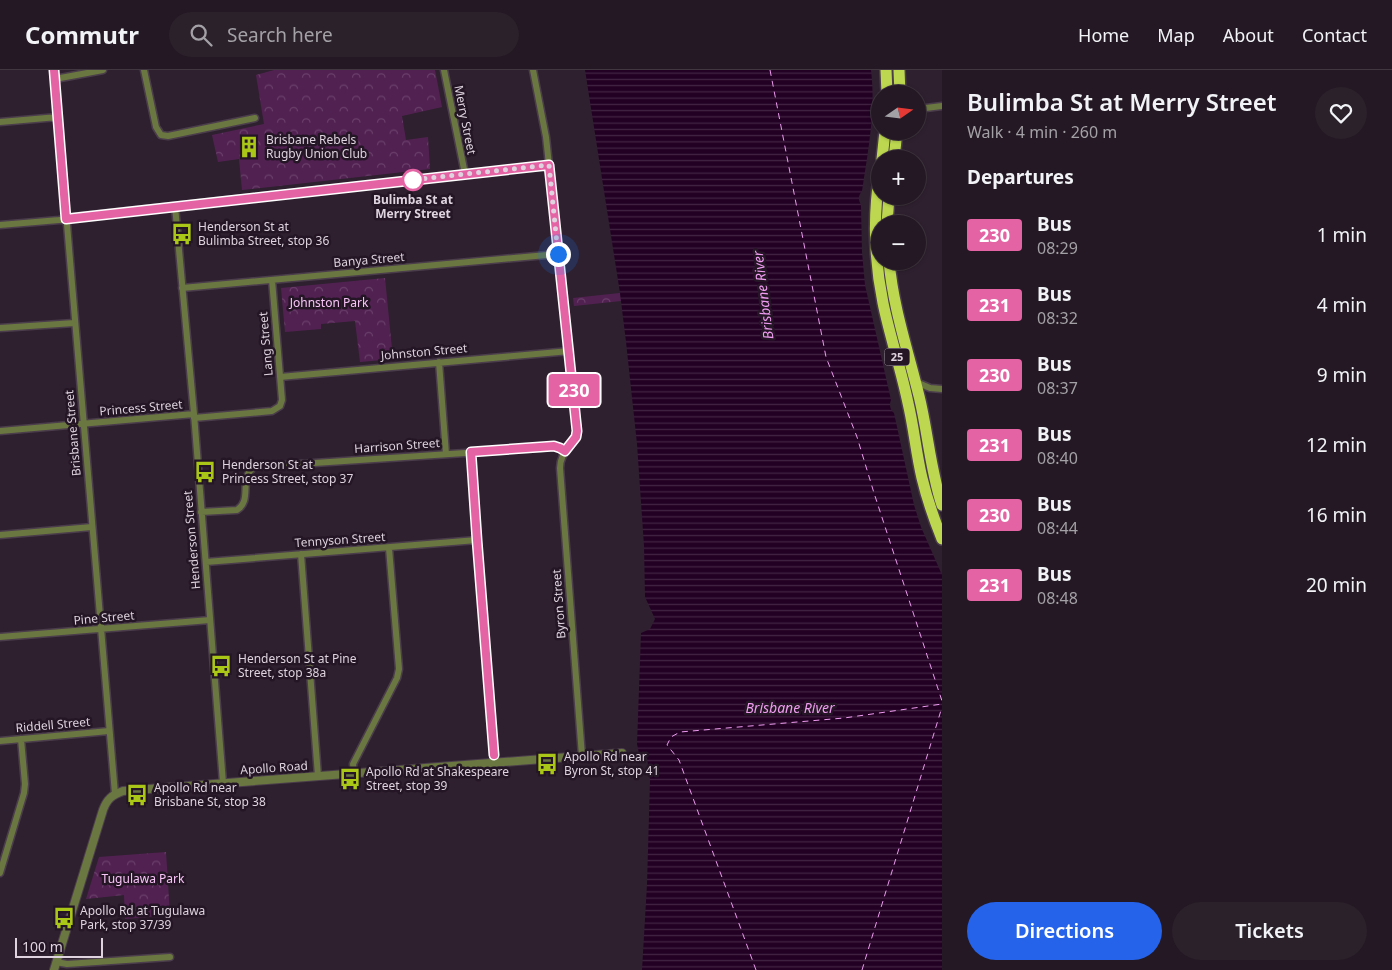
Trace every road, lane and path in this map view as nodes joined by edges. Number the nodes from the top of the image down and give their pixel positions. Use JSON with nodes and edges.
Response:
{"nodes":[{"id":1,"x":54,"y":70,"type":"edge"},
{"id":2,"x":103,"y":70,"type":"edge"},
{"id":3,"x":144,"y":70,"type":"edge"},
{"id":4,"x":444,"y":70,"type":"edge"},
{"id":5,"x":533,"y":70,"type":"edge"},
{"id":6,"x":886,"y":70,"type":"edge"},
{"id":7,"x":899,"y":70,"type":"edge"},
{"id":8,"x":55,"y":79,"type":"junction"},
{"id":9,"x":887,"y":85,"type":"edge"},
{"id":10,"x":900,"y":85,"type":"edge"},
{"id":11,"x":942,"y":106,"type":"edge"},
{"id":12,"x":926,"y":108,"type":"edge"},
{"id":13,"x":58,"y":117,"type":"junction"},
{"id":14,"x":256,"y":118,"type":"dead end"},
{"id":15,"x":0,"y":122,"type":"edge"},
{"id":16,"x":549,"y":165,"type":"junction"},
{"id":17,"x":465,"y":174,"type":"junction"},
{"id":18,"x":876,"y":205,"type":"edge"},
{"id":19,"x":175,"y":206,"type":"junction"},
{"id":20,"x":66,"y":219,"type":"junction"},
{"id":21,"x":0,"y":225,"type":"edge"},
{"id":22,"x":558,"y":254,"type":"junction"},
{"id":23,"x":890,"y":270,"type":"edge"},
{"id":24,"x":272,"y":280,"type":"junction"},
{"id":25,"x":182,"y":288,"type":"junction"},
{"id":26,"x":74,"y":323,"type":"junction"},
{"id":27,"x":0,"y":328,"type":"edge"},
{"id":28,"x":570,"y":351,"type":"junction"},
{"id":29,"x":439,"y":362,"type":"junction"},
{"id":30,"x":280,"y":377,"type":"junction"},
{"id":31,"x":916,"y":382,"type":"junction"},
{"id":32,"x":930,"y":388,"type":"junction"},
{"id":33,"x":942,"y":389,"type":"edge"},
{"id":34,"x":920,"y":396,"type":"junction"},
{"id":35,"x":280,"y":406,"type":"joint"},
{"id":36,"x":194,"y":416,"type":"junction"},
{"id":37,"x":84,"y":425,"type":"junction"},
{"id":38,"x":0,"y":431,"type":"edge"},
{"id":39,"x":565,"y":451,"type":"junction"},
{"id":40,"x":471,"y":452,"type":"junction"},
{"id":41,"x":446,"y":454,"type":"junction"},
{"id":42,"x":942,"y":505,"type":"edge"},
{"id":43,"x":201,"y":512,"type":"junction"},
{"id":44,"x":92,"y":528,"type":"junction"},
{"id":45,"x":0,"y":534,"type":"edge"},
{"id":46,"x":942,"y":539,"type":"edge"},
{"id":47,"x":477,"y":540,"type":"junction"},
{"id":48,"x":389,"y":548,"type":"junction"},
{"id":49,"x":301,"y":554,"type":"junction"},
{"id":50,"x":206,"y":562,"type":"junction"},
{"id":51,"x":210,"y":620,"type":"junction"},
{"id":52,"x":101,"y":629,"type":"junction"},
{"id":53,"x":0,"y":638,"type":"edge"},
{"id":54,"x":109,"y":731,"type":"junction"},
{"id":55,"x":21,"y":739,"type":"junction"},
{"id":56,"x":0,"y":741,"type":"edge"},
{"id":57,"x":622,"y":753,"type":"dead end"},
{"id":58,"x":582,"y":756,"type":"junction"},
{"id":59,"x":494,"y":763,"type":"junction"},
{"id":60,"x":354,"y":774,"type":"junction"},
{"id":61,"x":318,"y":776,"type":"junction"},
{"id":62,"x":223,"y":783,"type":"junction"},
{"id":63,"x":114,"y":794,"type":"junction"},
{"id":64,"x":0,"y":873,"type":"edge"},
{"id":65,"x":170,"y":957,"type":"dead end"},
{"id":66,"x":55,"y":966,"type":"edge"}],
"edges":[{"from":1,"to":8,"type":"street","name":"Brisbane Street"},
{"from":2,"to":8,"type":"street"},
{"from":3,"to":14,"type":"street"},
{"from":4,"to":17,"type":"street","name":"Merry Street"},
{"from":5,"to":16,"type":"street","name":"Byron Street"},
{"from":6,"to":9,"type":"highway"},
{"from":7,"to":10,"type":"highway"},
{"from":8,"to":13,"type":"street","name":"Brisbane Street"},
{"from":11,"to":12,"type":"street"},
{"from":13,"to":15,"type":"street"},
{"from":13,"to":20,"type":"street","name":"Brisbane Street"},
{"from":16,"to":17,"type":"street"},
{"from":16,"to":22,"type":"street","name":"Byron Street"},
{"from":17,"to":19,"type":"street"},
{"from":18,"to":46,"type":"highway","number":"25"},
{"from":19,"to":20,"type":"street"},
{"from":19,"to":25,"type":"street","name":"Henderson Street"},
{"from":20,"to":21,"type":"street"},
{"from":20,"to":26,"type":"street","name":"Brisbane Street"},
{"from":22,"to":24,"type":"street","name":"Banya Street"},
{"from":22,"to":28,"type":"street","name":"Byron Street"},
{"from":23,"to":31,"type":"highway","number":"25"},
{"from":24,"to":25,"type":"street","name":"Banya Street"},
{"from":24,"to":30,"type":"street","name":"Lang Street"},
{"from":25,"to":36,"type":"street","name":"Henderson Street"},
{"from":26,"to":27,"type":"street"},
{"from":26,"to":37,"type":"street","name":"Brisbane Street"},
{"from":28,"to":29,"type":"street","name":"Johnston Street"},
{"from":28,"to":39,"type":"street","name":"Byron Street"},
{"from":29,"to":30,"type":"street","name":"Johnston Street"},
{"from":29,"to":41,"type":"street"},
{"from":30,"to":35,"type":"street","name":"Lang Street"},
{"from":31,"to":32,"type":"street"},
{"from":31,"to":34,"type":"highway","number":"25"},
{"from":32,"to":33,"type":"street"},
{"from":32,"to":34,"type":"street"},
{"from":34,"to":42,"type":"highway","number":"25"},
{"from":35,"to":36,"type":"street","name":"Princess Street"},
{"from":36,"to":37,"type":"street","name":"Princess Street"},
{"from":36,"to":43,"type":"street","name":"Henderson Street"},
{"from":37,"to":38,"type":"street","name":"Princess Street"},
{"from":37,"to":44,"type":"street","name":"Brisbane Street"},
{"from":39,"to":40,"type":"street","name":"Harrison Street"},
{"from":39,"to":58,"type":"street","name":"Byron Street"},
{"from":40,"to":41,"type":"street","name":"Harrison Street"},
{"from":40,"to":47,"type":"street"},
{"from":41,"to":43,"type":"street","name":"Harrison Street"},
{"from":43,"to":50,"type":"street","name":"Henderson Street"},
{"from":44,"to":45,"type":"street"},
{"from":44,"to":52,"type":"street","name":"Brisbane Street"},
{"from":47,"to":48,"type":"street","name":"Tennyson Street"},
{"from":47,"to":59,"type":"street"},
{"from":48,"to":49,"type":"street","name":"Tennyson Street"},
{"from":48,"to":60,"type":"street"},
{"from":49,"to":50,"type":"street","name":"Tennyson Street"},
{"from":49,"to":61,"type":"street"},
{"from":50,"to":51,"type":"street","name":"Henderson Street"},
{"from":51,"to":52,"type":"street","name":"Pine Street"},
{"from":51,"to":62,"type":"street","name":"Henderson Street"},
{"from":52,"to":53,"type":"street","name":"Pine Street"},
{"from":52,"to":54,"type":"street","name":"Brisbane Street"},
{"from":54,"to":55,"type":"street","name":"Riddell Street"},
{"from":54,"to":63,"type":"street","name":"Brisbane Street"},
{"from":55,"to":56,"type":"street","name":"Riddell Street"},
{"from":55,"to":64,"type":"street"},
{"from":57,"to":58,"type":"street","name":"Apollo Road"},
{"from":58,"to":59,"type":"street","name":"Apollo Road"},
{"from":59,"to":60,"type":"street","name":"Apollo Road"},
{"from":60,"to":61,"type":"street","name":"Apollo Road"},
{"from":61,"to":62,"type":"street","name":"Apollo Road"},
{"from":62,"to":63,"type":"street","name":"Apollo Road"},
{"from":63,"to":66,"type":"street"},
{"from":65,"to":66,"type":"street"}]}
